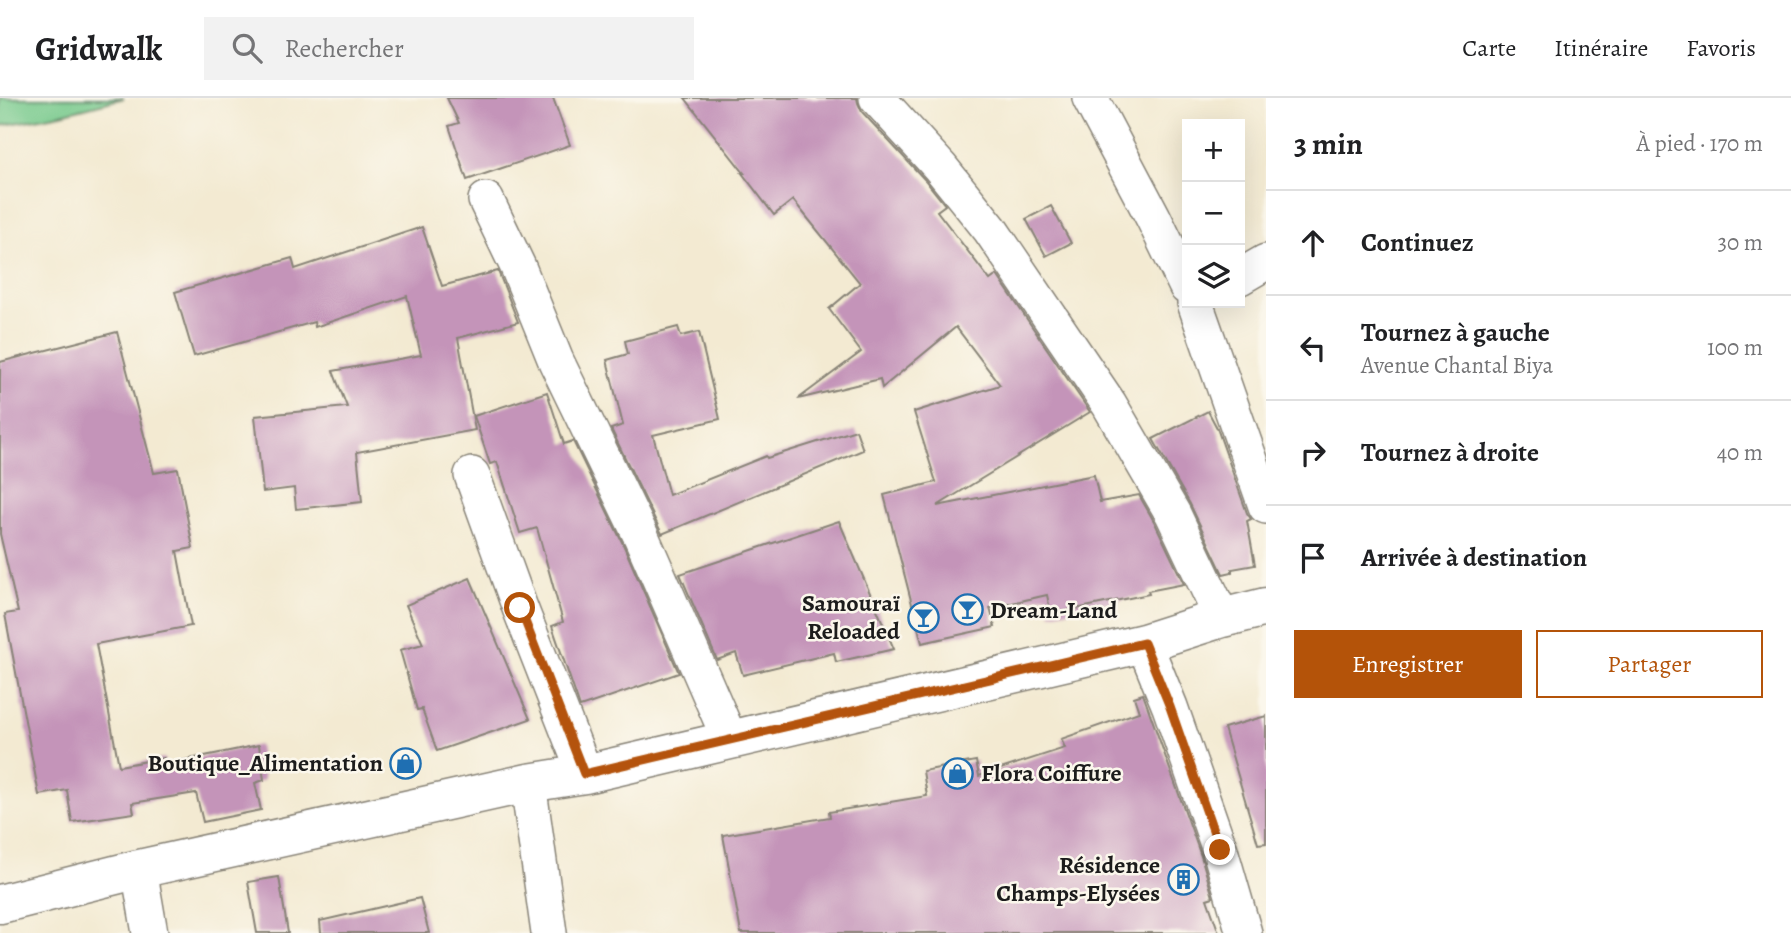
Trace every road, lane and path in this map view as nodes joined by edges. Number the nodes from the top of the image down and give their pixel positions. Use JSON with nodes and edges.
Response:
{"nodes":[{"id":1,"x":877,"y":98,"type":"edge"},
{"id":2,"x":1090,"y":98,"type":"edge"},
{"id":3,"x":486,"y":201,"type":"dead end"},
{"id":4,"x":1266,"y":262,"type":"edge"},
{"id":5,"x":1245,"y":274,"type":"edge"},
{"id":6,"x":1182,"y":278,"type":"edge"},
{"id":7,"x":1197,"y":308,"type":"edge"},
{"id":8,"x":472,"y":475,"type":"dead end"},
{"id":9,"x":1266,"y":506,"type":"edge"},
{"id":10,"x":1266,"y":607,"type":"edge"},
{"id":11,"x":1222,"y":618,"type":"junction"},
{"id":12,"x":1144,"y":643,"type":"junction"},
{"id":13,"x":730,"y":740,"type":"junction"},
{"id":14,"x":584,"y":774,"type":"junction"},
{"id":15,"x":528,"y":783,"type":"junction"},
{"id":16,"x":139,"y":869,"type":"junction"},
{"id":17,"x":0,"y":904,"type":"edge"},
{"id":18,"x":150,"y":933,"type":"edge"},
{"id":19,"x":549,"y":933,"type":"edge"},
{"id":20,"x":1244,"y":933,"type":"edge"}],
"edges":[{"from":1,"to":11,"type":"street"},
{"from":2,"to":6,"type":"street"},
{"from":3,"to":13,"type":"street"},
{"from":4,"to":5,"type":"street"},
{"from":7,"to":9,"type":"street"},
{"from":8,"to":14,"type":"street"},
{"from":10,"to":11,"type":"main road"},
{"from":11,"to":12,"type":"main road"},
{"from":12,"to":13,"type":"main road"},
{"from":12,"to":20,"type":"street"},
{"from":13,"to":14,"type":"main road"},
{"from":14,"to":15,"type":"main road"},
{"from":15,"to":16,"type":"main road"},
{"from":15,"to":19,"type":"street"},
{"from":16,"to":17,"type":"main road"},
{"from":16,"to":18,"type":"street"}]}
